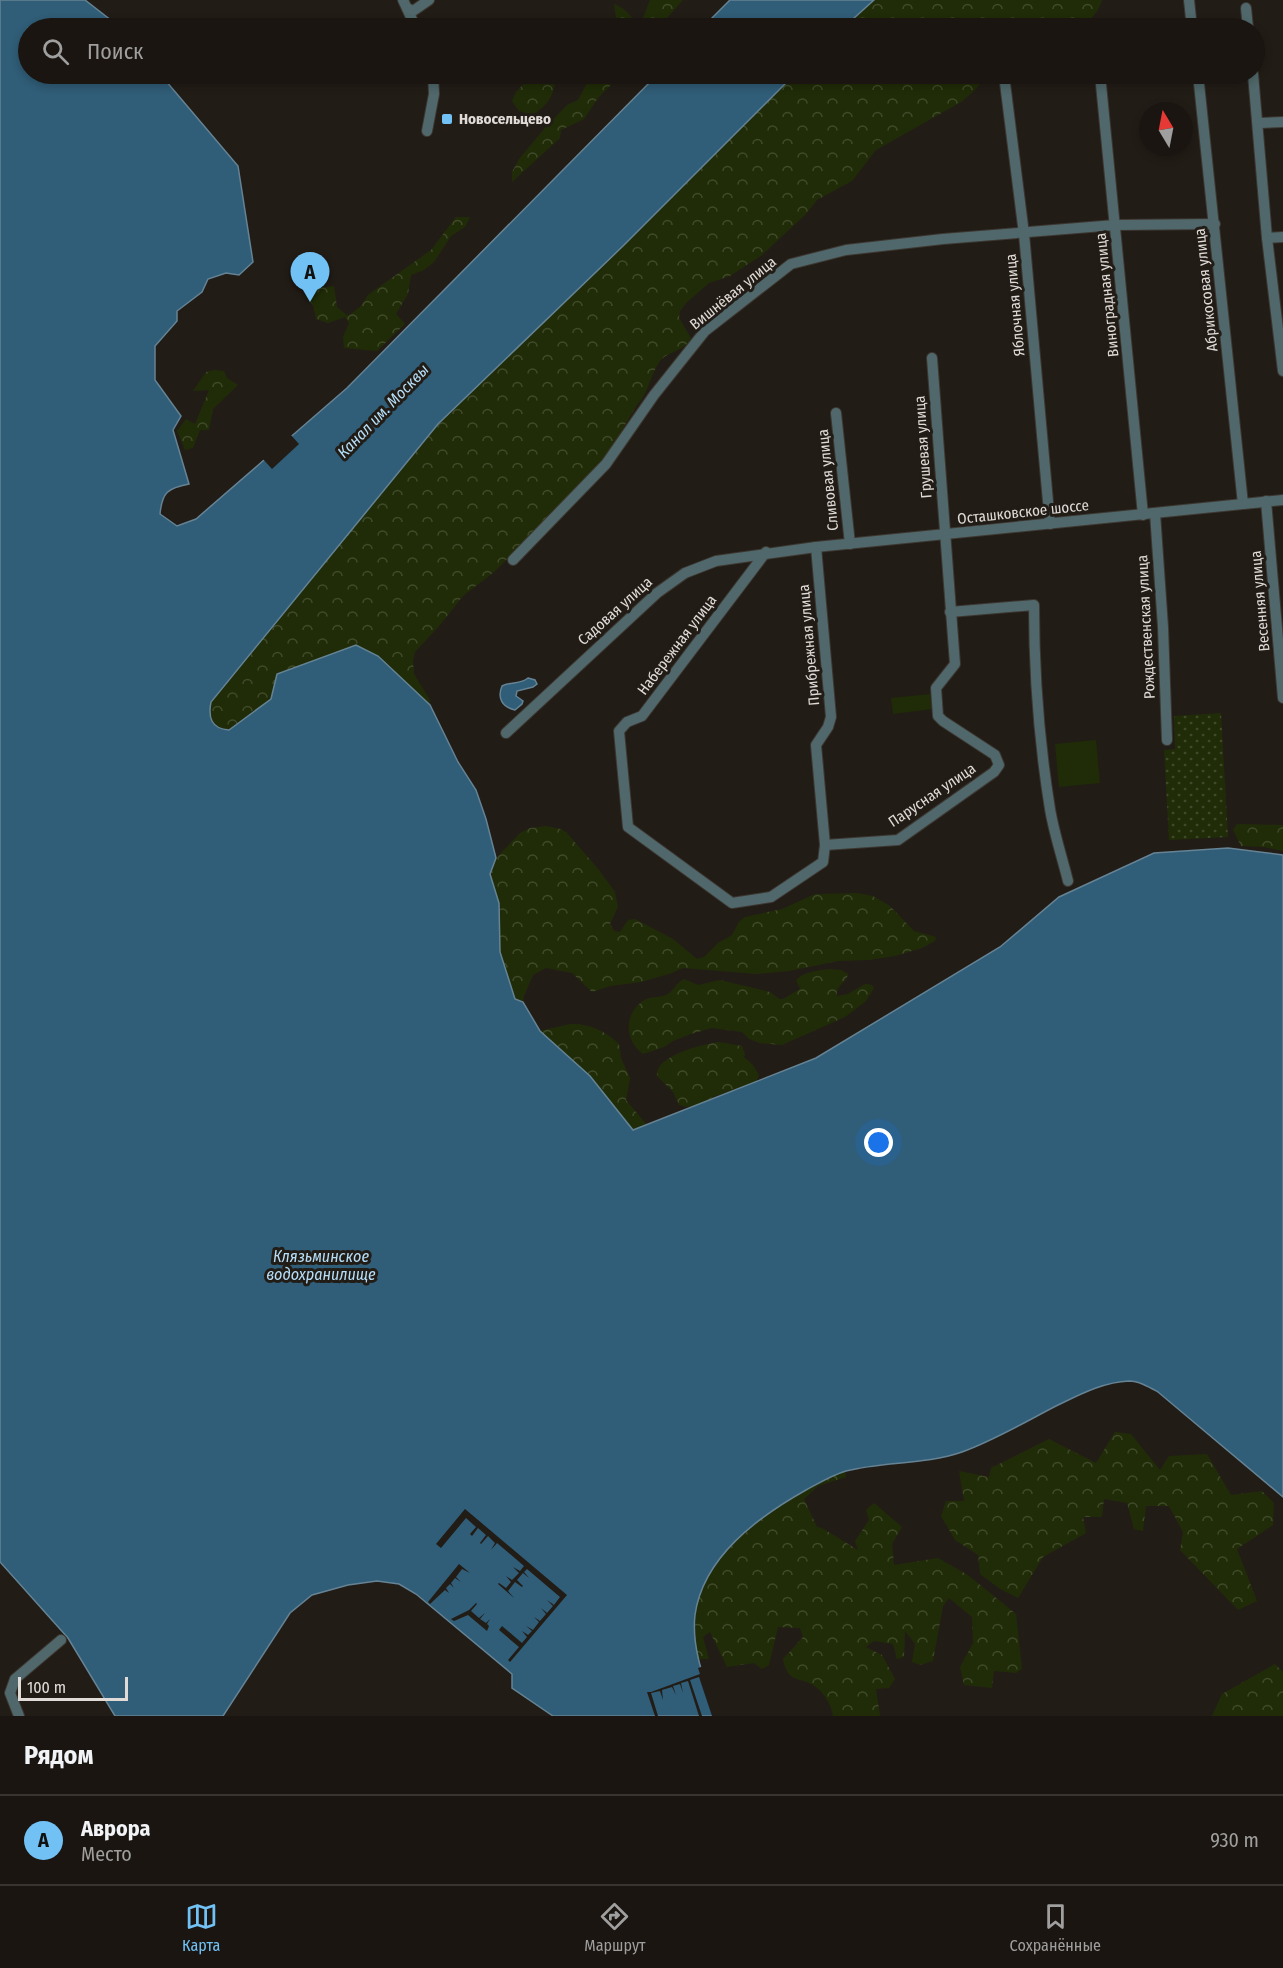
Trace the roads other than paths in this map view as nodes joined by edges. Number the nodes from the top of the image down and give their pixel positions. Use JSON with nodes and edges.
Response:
{"nodes":[{"id":1,"x":429,"y":0,"type":"edge"},
{"id":2,"x":1189,"y":0,"type":"edge"},
{"id":3,"x":405,"y":4,"type":"edge"},
{"id":4,"x":1246,"y":8,"type":"dead end"},
{"id":5,"x":411,"y":18,"type":"edge"},
{"id":6,"x":1191,"y":18,"type":"edge"},
{"id":7,"x":1247,"y":18,"type":"edge"},
{"id":8,"x":434,"y":84,"type":"edge"},
{"id":9,"x":1005,"y":84,"type":"edge"},
{"id":10,"x":1101,"y":84,"type":"edge"},
{"id":11,"x":1199,"y":84,"type":"edge"},
{"id":12,"x":1254,"y":84,"type":"edge"},
{"id":13,"x":1283,"y":122,"type":"edge"},
{"id":14,"x":1259,"y":123,"type":"junction"},
{"id":15,"x":428,"y":131,"type":"dead end"},
{"id":16,"x":1215,"y":224,"type":"junction"},
{"id":17,"x":1115,"y":225,"type":"junction"},
{"id":18,"x":1024,"y":234,"type":"junction"},
{"id":19,"x":1283,"y":237,"type":"edge"},
{"id":20,"x":1267,"y":238,"type":"junction"},
{"id":21,"x":1282,"y":352,"type":"edge"},
{"id":22,"x":932,"y":358,"type":"dead end"},
{"id":23,"x":1283,"y":371,"type":"edge"},
{"id":24,"x":836,"y":413,"type":"dead end"},
{"id":25,"x":1283,"y":500,"type":"edge"},
{"id":26,"x":1266,"y":501,"type":"junction"},
{"id":27,"x":1243,"y":504,"type":"junction"},
{"id":28,"x":1155,"y":513,"type":"junction"},
{"id":29,"x":1143,"y":514,"type":"junction"},
{"id":30,"x":1050,"y":524,"type":"junction"},
{"id":31,"x":944,"y":535,"type":"junction"},
{"id":32,"x":850,"y":544,"type":"junction"},
{"id":33,"x":816,"y":547,"type":"junction"},
{"id":34,"x":766,"y":552,"type":"junction"},
{"id":35,"x":513,"y":560,"type":"dead end"},
{"id":36,"x":950,"y":612,"type":"junction"},
{"id":37,"x":1283,"y":698,"type":"edge"},
{"id":38,"x":507,"y":733,"type":"dead end"},
{"id":39,"x":1167,"y":740,"type":"dead end"},
{"id":40,"x":825,"y":844,"type":"junction"},
{"id":41,"x":1068,"y":881,"type":"dead end"},
{"id":42,"x":61,"y":1640,"type":"dead end"},
{"id":43,"x":19,"y":1716,"type":"edge"}],
"edges":[{"from":1,"to":3,"type":"street"},
{"from":2,"to":6,"type":"street"},
{"from":3,"to":5,"type":"street"},
{"from":4,"to":7,"type":"street"},
{"from":8,"to":15,"type":"street"},
{"from":9,"to":18,"type":"street","name":"Яблочная улица"},
{"from":10,"to":17,"type":"street","name":"Виноградная улица"},
{"from":11,"to":16,"type":"street","name":"Абрикосовая улица"},
{"from":12,"to":14,"type":"street"},
{"from":13,"to":14,"type":"street"},
{"from":14,"to":20,"type":"street"},
{"from":16,"to":17,"type":"street","name":"Вишнёвая улица"},
{"from":16,"to":27,"type":"street","name":"Абрикосовая улица"},
{"from":17,"to":18,"type":"street","name":"Вишнёвая улица"},
{"from":17,"to":29,"type":"street","name":"Виноградная улица"},
{"from":18,"to":30,"type":"street","name":"Яблочная улица"},
{"from":18,"to":35,"type":"street","name":"Вишнёвая улица"},
{"from":19,"to":20,"type":"street"},
{"from":20,"to":21,"type":"street"},
{"from":21,"to":23,"type":"street"},
{"from":22,"to":31,"type":"street","name":"Грушевая улица"},
{"from":24,"to":32,"type":"street","name":"Сливовая улица"},
{"from":25,"to":26,"type":"street","name":"Осташковское шоссе"},
{"from":26,"to":27,"type":"street","name":"Осташковское шоссе"},
{"from":26,"to":37,"type":"street","name":"Весенняя улица"},
{"from":27,"to":28,"type":"street","name":"Осташковское шоссе"},
{"from":28,"to":29,"type":"street","name":"Осташковское шоссе"},
{"from":28,"to":39,"type":"street","name":"Рождественская улица"},
{"from":29,"to":30,"type":"street","name":"Осташковское шоссе"},
{"from":30,"to":31,"type":"street","name":"Осташковское шоссе"},
{"from":31,"to":32,"type":"street","name":"Осташковское шоссе"},
{"from":31,"to":36,"type":"street","name":"Парусная улица"},
{"from":32,"to":33,"type":"street","name":"Осташковское шоссе"},
{"from":33,"to":34,"type":"street","name":"Осташковское шоссе"},
{"from":33,"to":40,"type":"street","name":"Прибрежная улица"},
{"from":34,"to":38,"type":"street","name":"Садовая улица"},
{"from":34,"to":40,"type":"street","name":"Набережная улица"},
{"from":36,"to":40,"type":"street","name":"Парусная улица"},
{"from":36,"to":41,"type":"street"},
{"from":42,"to":43,"type":"street"}]}
